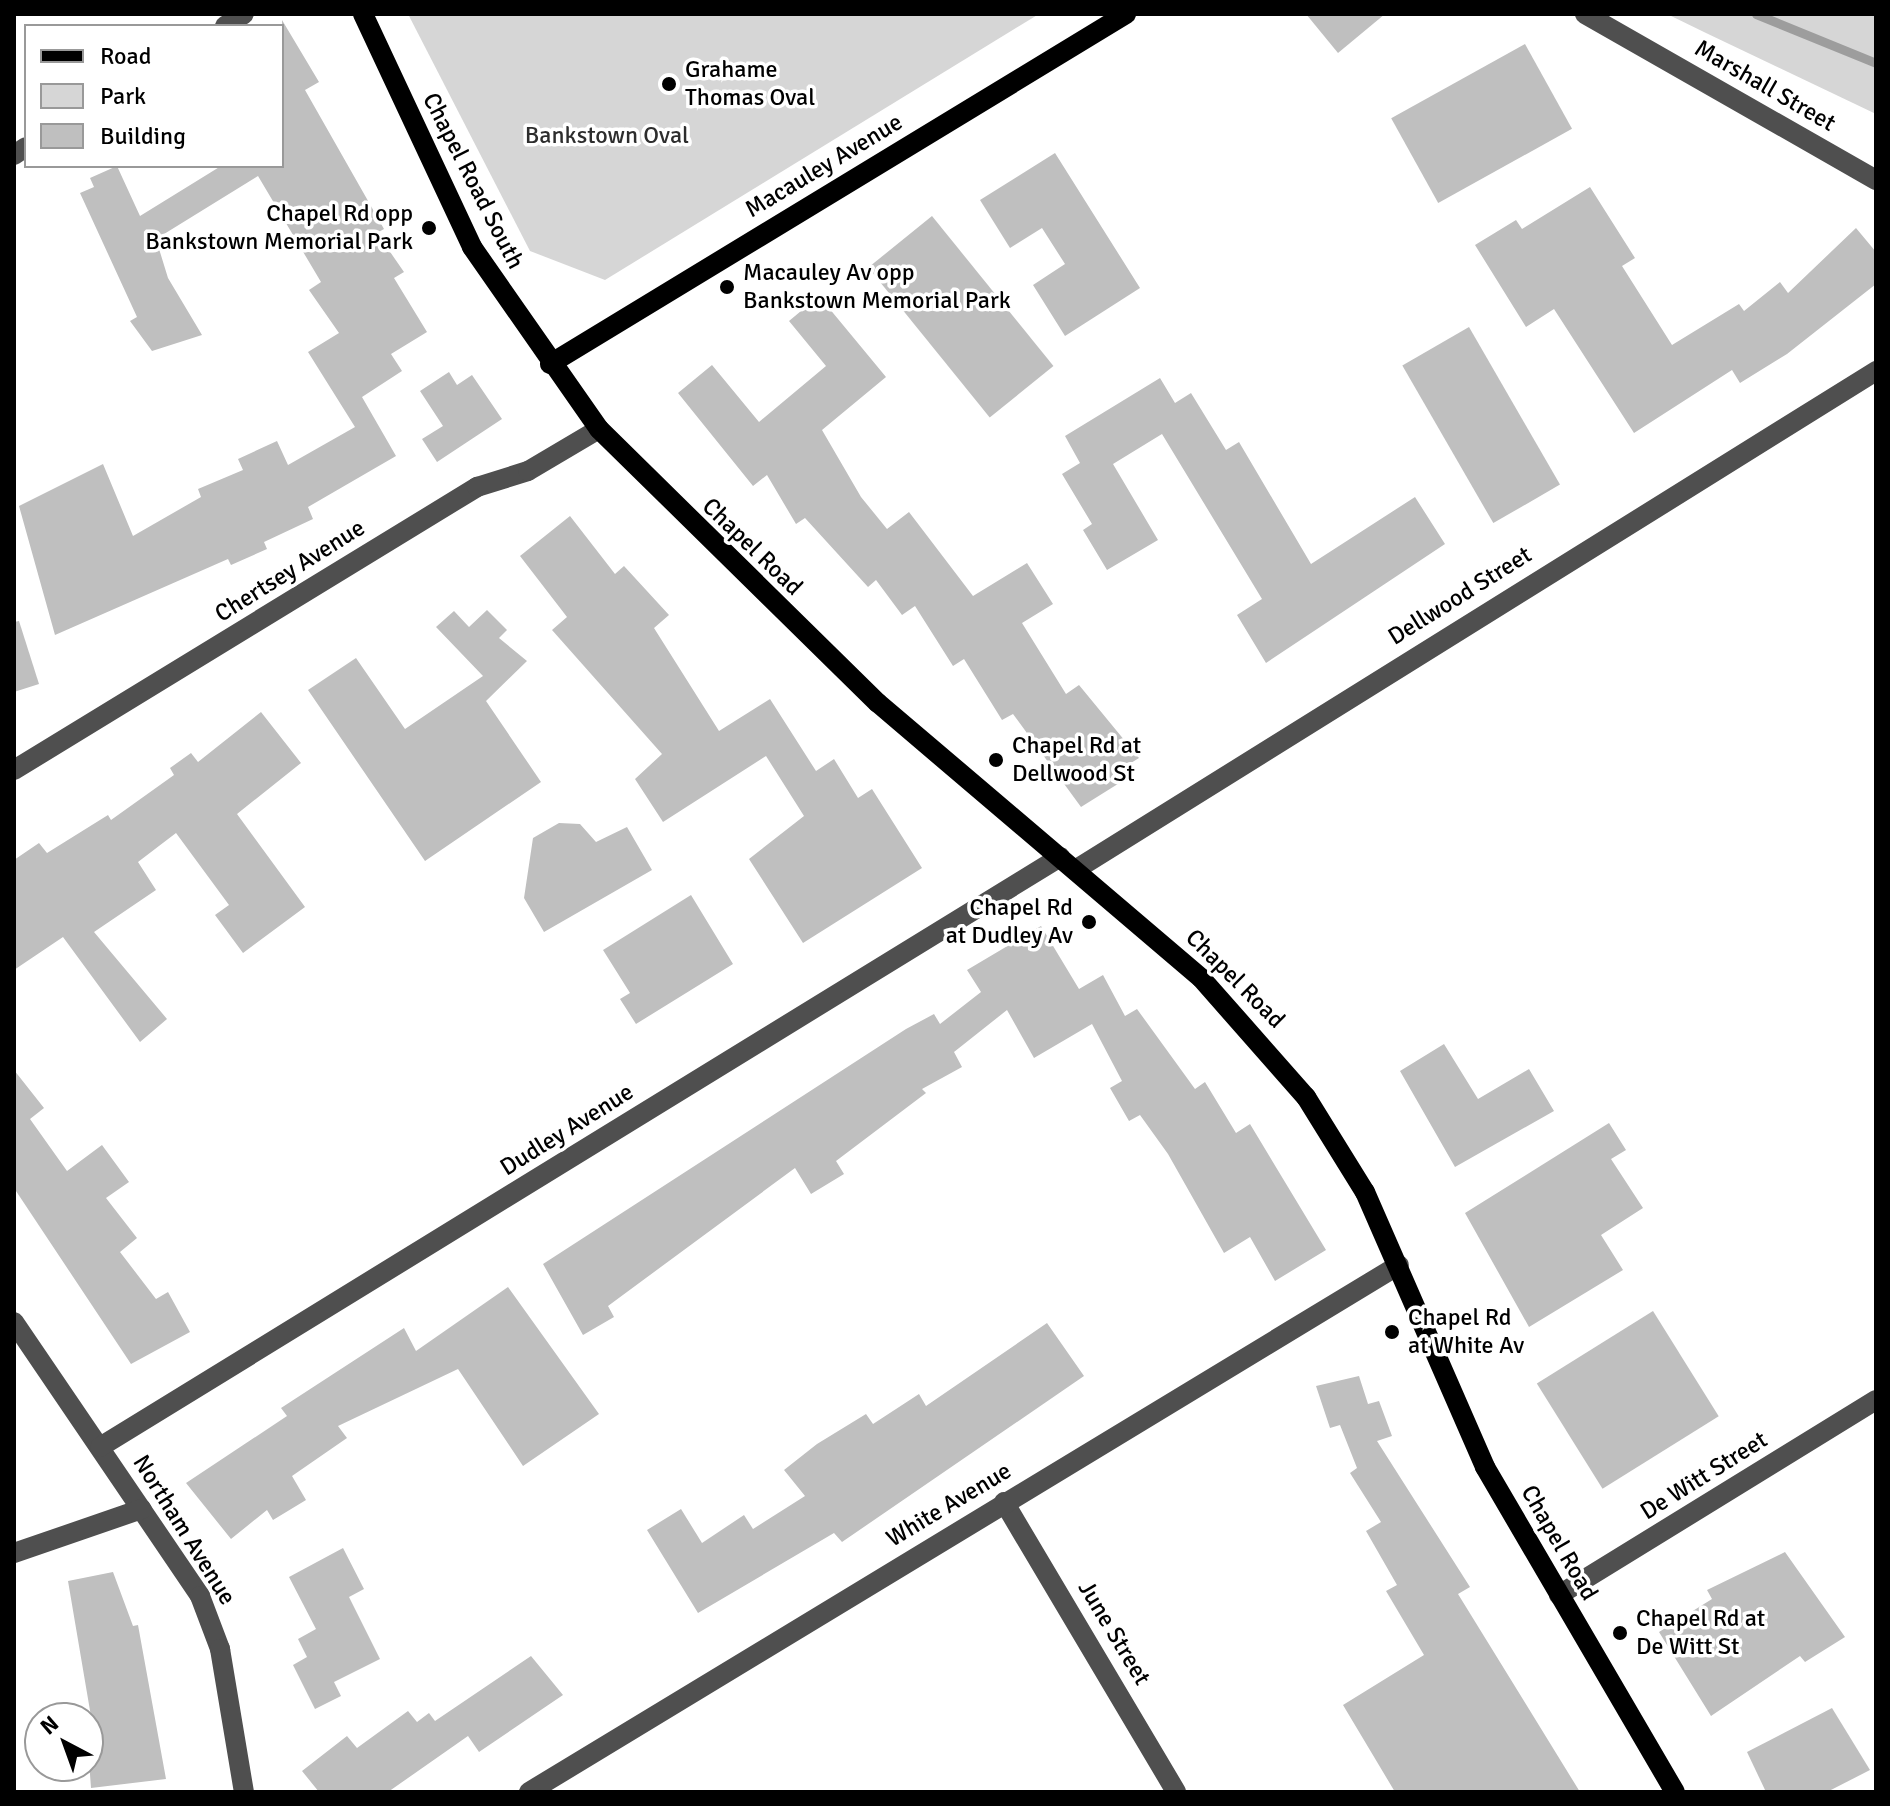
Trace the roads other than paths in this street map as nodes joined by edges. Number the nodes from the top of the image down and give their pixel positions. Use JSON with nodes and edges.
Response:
{"nodes":[{"id":1,"x":363,"y":14,"type":"edge"},
{"id":2,"x":1126,"y":14,"type":"edge"},
{"id":3,"x":1585,"y":14,"type":"edge"},
{"id":4,"x":1876,"y":180,"type":"edge"},
{"id":5,"x":550,"y":364,"type":"junction"},
{"id":6,"x":1876,"y":371,"type":"edge"},
{"id":7,"x":599,"y":429,"type":"junction"},
{"id":8,"x":14,"y":770,"type":"edge"},
{"id":9,"x":1067,"y":864,"type":"junction"},
{"id":10,"x":1399,"y":1265,"type":"junction"},
{"id":11,"x":14,"y":1322,"type":"edge"},
{"id":12,"x":1876,"y":1400,"type":"edge"},
{"id":13,"x":100,"y":1447,"type":"junction"},
{"id":14,"x":1004,"y":1502,"type":"junction"},
{"id":15,"x":142,"y":1509,"type":"junction"},
{"id":16,"x":14,"y":1553,"type":"edge"},
{"id":17,"x":1559,"y":1595,"type":"junction"},
{"id":18,"x":244,"y":1792,"type":"edge"},
{"id":19,"x":529,"y":1792,"type":"edge"},
{"id":20,"x":1176,"y":1792,"type":"edge"},
{"id":21,"x":1675,"y":1792,"type":"edge"}],
"edges":[{"from":1,"to":5,"type":"main road","name":"Chapel Road South"},
{"from":2,"to":5,"type":"main road","name":"Macauley Avenue"},
{"from":3,"to":4,"type":"street","name":"Marshall Street"},
{"from":5,"to":7,"type":"main road","name":"Chapel Road"},
{"from":6,"to":9,"type":"street","name":"Dellwood Street"},
{"from":7,"to":8,"type":"street","name":"Chertsey Avenue"},
{"from":7,"to":9,"type":"main road","name":"Chapel Road"},
{"from":9,"to":10,"type":"main road","name":"Chapel Road"},
{"from":9,"to":13,"type":"street","name":"Dudley Avenue"},
{"from":10,"to":14,"type":"street","name":"White Avenue"},
{"from":10,"to":17,"type":"main road","name":"Chapel Road"},
{"from":11,"to":13,"type":"street","name":"Northam Avenue"},
{"from":12,"to":17,"type":"street","name":"De Witt Street"},
{"from":13,"to":15,"type":"street","name":"Northam Avenue"},
{"from":14,"to":19,"type":"street","name":"White Avenue"},
{"from":14,"to":20,"type":"street","name":"June Street"},
{"from":15,"to":16,"type":"street"},
{"from":15,"to":18,"type":"street","name":"Northam Avenue"},
{"from":17,"to":21,"type":"main road","name":"Chapel Road"}]}
